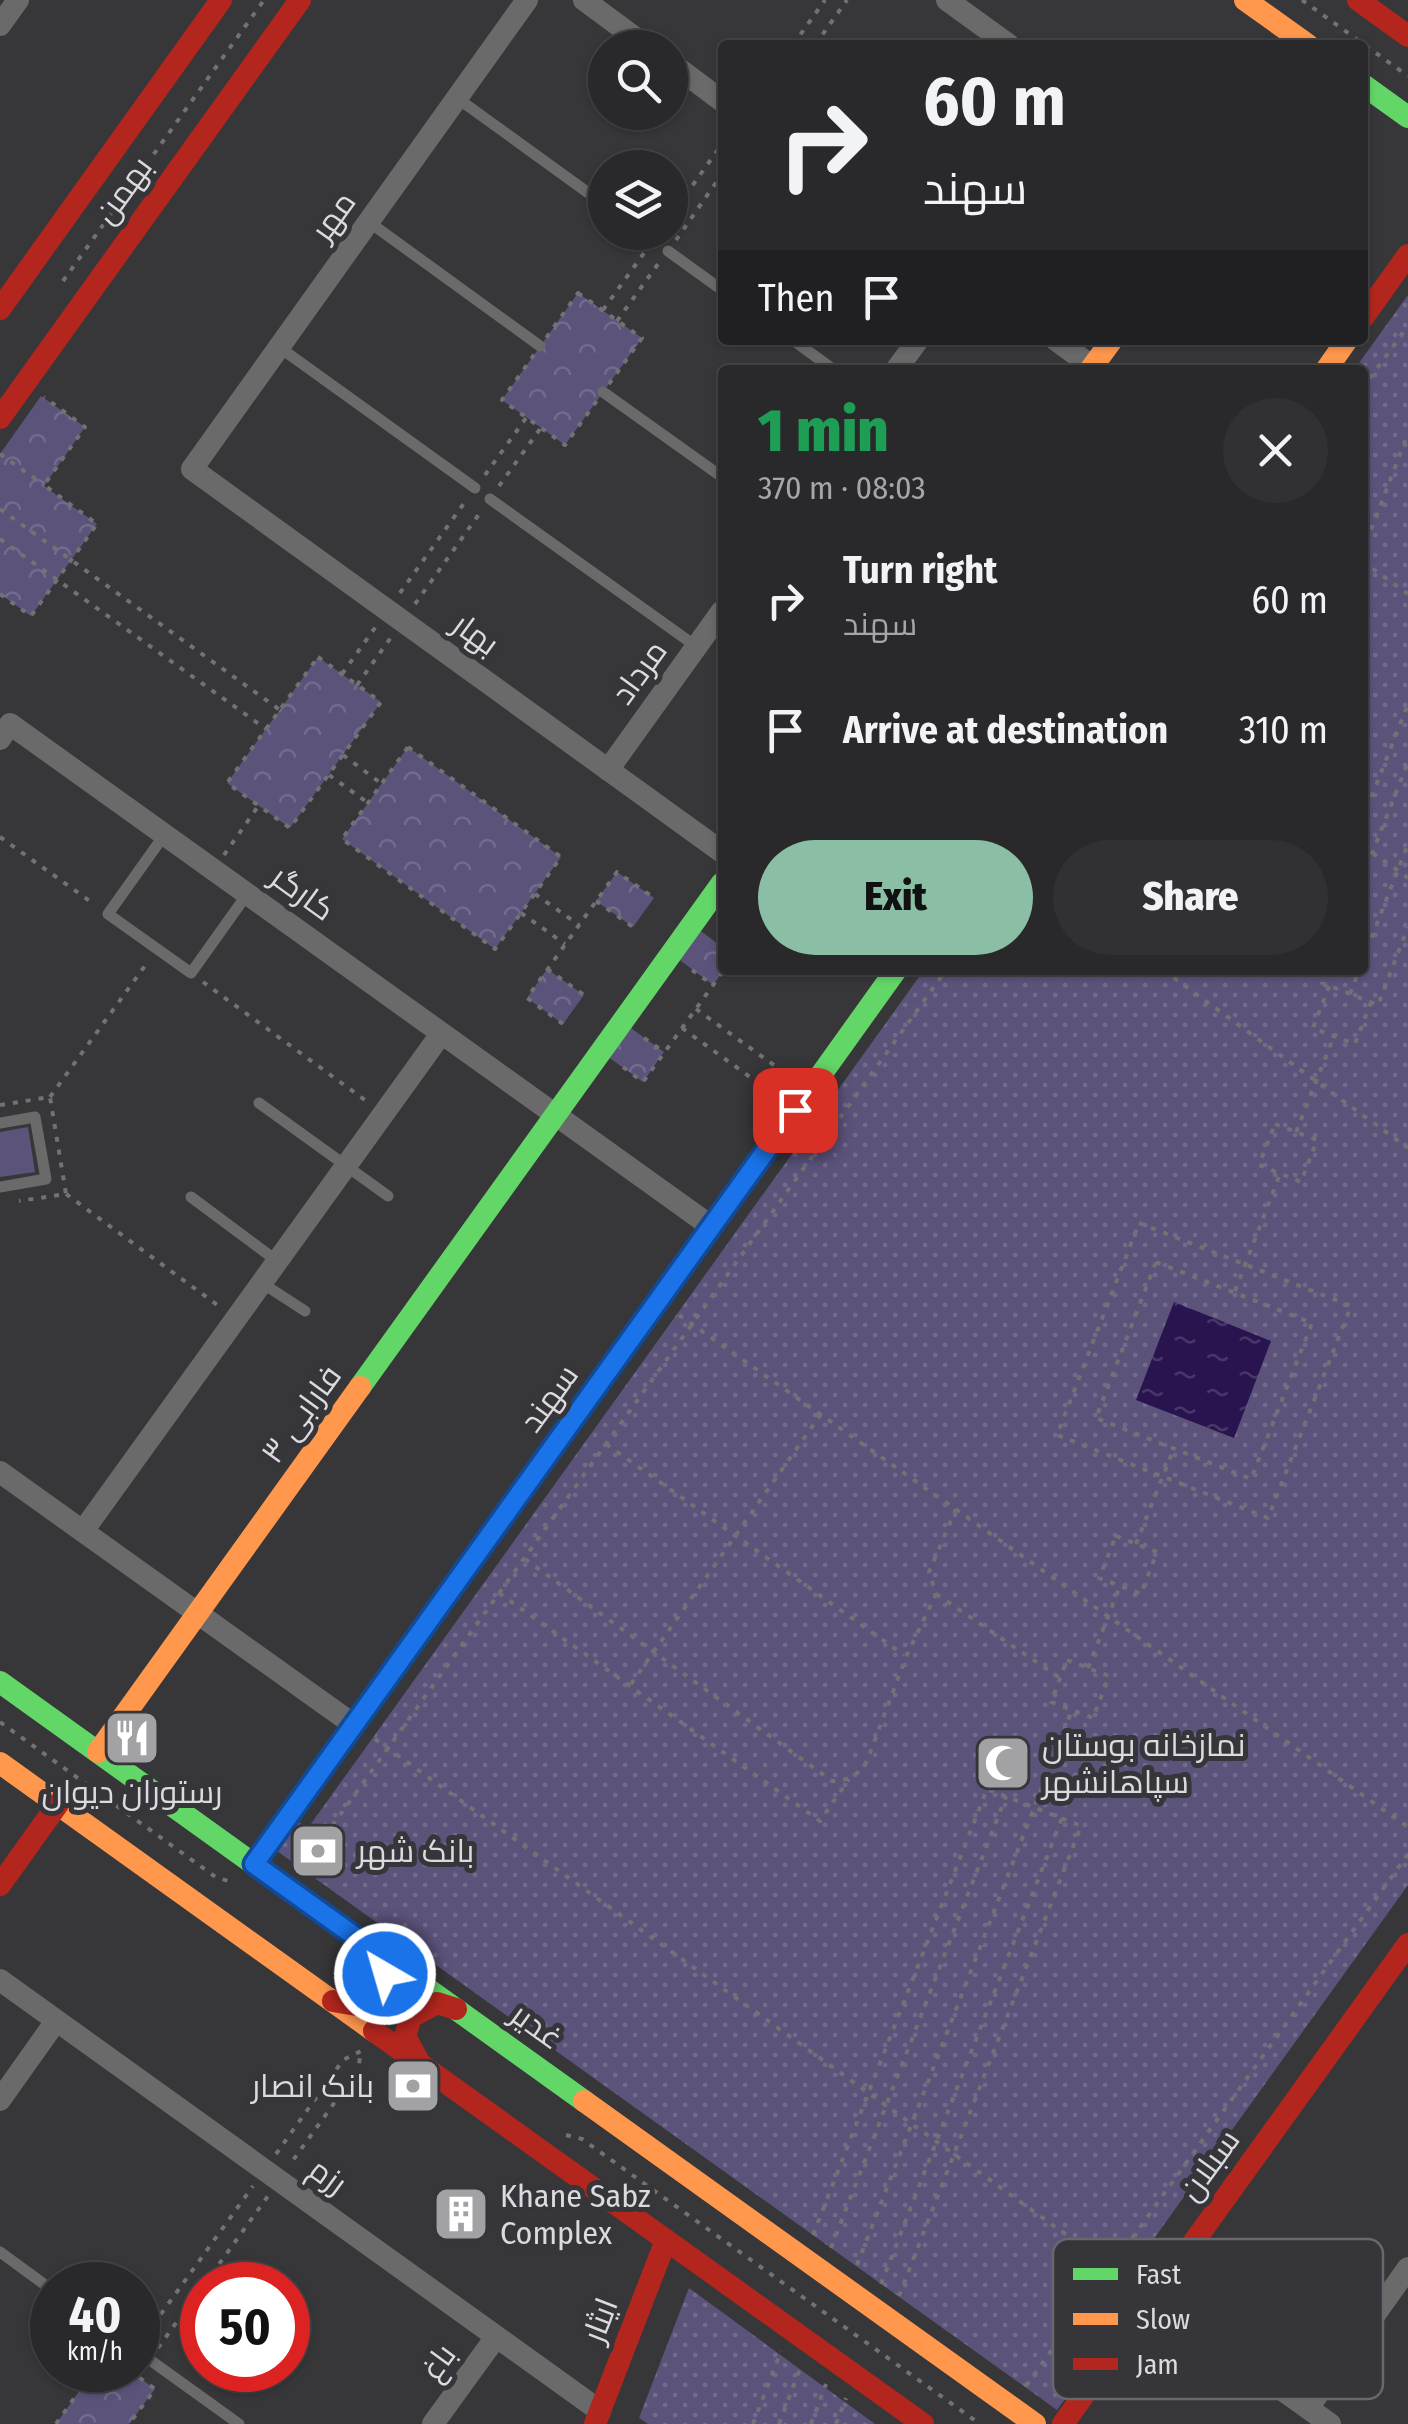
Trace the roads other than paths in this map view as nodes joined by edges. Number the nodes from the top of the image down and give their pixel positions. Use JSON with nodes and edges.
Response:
{"nodes":[{"id":1,"x":18,"y":0,"type":"edge"},
{"id":2,"x":222,"y":0,"type":"edge"},
{"id":3,"x":300,"y":0,"type":"edge"},
{"id":4,"x":527,"y":0,"type":"edge"},
{"id":5,"x":584,"y":0,"type":"edge"},
{"id":6,"x":947,"y":0,"type":"edge"},
{"id":7,"x":1246,"y":0,"type":"edge"},
{"id":8,"x":1358,"y":0,"type":"edge"},
{"id":9,"x":0,"y":26,"type":"edge"},
{"id":10,"x":625,"y":30,"type":"edge"},
{"id":11,"x":1408,"y":36,"type":"edge"},
{"id":12,"x":1003,"y":40,"type":"edge"},
{"id":13,"x":1301,"y":40,"type":"edge"},
{"id":14,"x":688,"y":75,"type":"edge"},
{"id":15,"x":1368,"y":88,"type":"edge"},
{"id":16,"x":718,"y":97,"type":"edge"},
{"id":17,"x":457,"y":98,"type":"junction"},
{"id":18,"x":1408,"y":117,"type":"edge"},
{"id":19,"x":588,"y":193,"type":"edge"},
{"id":20,"x":368,"y":222,"type":"junction"},
{"id":21,"x":668,"y":250,"type":"dead end"},
{"id":22,"x":1408,"y":256,"type":"edge"},
{"id":23,"x":718,"y":287,"type":"edge"},
{"id":24,"x":0,"y":309,"type":"edge"},
{"id":25,"x":1368,"y":311,"type":"edge"},
{"id":26,"x":799,"y":345,"type":"edge"},
{"id":27,"x":1062,"y":345,"type":"edge"},
{"id":28,"x":540,"y":346,"type":"dead end"},
{"id":29,"x":280,"y":347,"type":"junction"},
{"id":30,"x":827,"y":365,"type":"edge"},
{"id":31,"x":1088,"y":365,"type":"edge"},
{"id":32,"x":604,"y":392,"type":"dead end"},
{"id":33,"x":0,"y":418,"type":"edge"},
{"id":34,"x":192,"y":469,"type":"joint"},
{"id":35,"x":718,"y":474,"type":"edge"},
{"id":36,"x":476,"y":488,"type":"road end"},
{"id":37,"x":490,"y":499,"type":"road end"},
{"id":38,"x":718,"y":618,"type":"edge"},
{"id":39,"x":697,"y":647,"type":"junction"},
{"id":40,"x":5,"y":731,"type":"edge"},
{"id":41,"x":608,"y":770,"type":"junction"},
{"id":42,"x":165,"y":834,"type":"junction"},
{"id":43,"x":718,"y":849,"type":"edge"},
{"id":44,"x":718,"y":888,"type":"edge"},
{"id":45,"x":248,"y":893,"type":"junction"},
{"id":46,"x":889,"y":975,"type":"edge"},
{"id":47,"x":441,"y":1034,"type":"junction"},
{"id":48,"x":259,"y":1103,"type":"dead end"},
{"id":49,"x":556,"y":1114,"type":"junction"},
{"id":50,"x":0,"y":1123,"type":"edge"},
{"id":51,"x":345,"y":1167,"type":"junction"},
{"id":52,"x":0,"y":1186,"type":"edge"},
{"id":53,"x":388,"y":1196,"type":"dead end"},
{"id":54,"x":191,"y":1198,"type":"dead end"},
{"id":55,"x":712,"y":1227,"type":"junction"},
{"id":56,"x":277,"y":1262,"type":"junction"},
{"id":57,"x":262,"y":1282,"type":"junction"},
{"id":58,"x":305,"y":1312,"type":"dead end"},
{"id":59,"x":0,"y":1472,"type":"edge"},
{"id":60,"x":83,"y":1532,"type":"junction"},
{"id":61,"x":198,"y":1613,"type":"junction"},
{"id":62,"x":0,"y":1682,"type":"edge"},
{"id":63,"x":354,"y":1725,"type":"junction"},
{"id":64,"x":98,"y":1752,"type":"junction"},
{"id":65,"x":0,"y":1762,"type":"edge"},
{"id":66,"x":58,"y":1804,"type":"junction"},
{"id":67,"x":254,"y":1864,"type":"junction"},
{"id":68,"x":0,"y":1885,"type":"edge"},
{"id":69,"x":1408,"y":1944,"type":"edge"},
{"id":70,"x":371,"y":1948,"type":"junction"},
{"id":71,"x":0,"y":1980,"type":"edge"},
{"id":72,"x":333,"y":2001,"type":"junction"},
{"id":73,"x":456,"y":2009,"type":"junction"},
{"id":74,"x":56,"y":2020,"type":"junction"},
{"id":75,"x":418,"y":2062,"type":"junction"},
{"id":76,"x":0,"y":2100,"type":"edge"},
{"id":77,"x":1196,"y":2239,"type":"edge"},
{"id":78,"x":666,"y":2240,"type":"junction"},
{"id":79,"x":0,"y":2252,"type":"edge"},
{"id":80,"x":1408,"y":2268,"type":"edge"},
{"id":81,"x":30,"y":2274,"type":"edge"},
{"id":82,"x":1383,"y":2303,"type":"edge"},
{"id":83,"x":496,"y":2337,"type":"junction"},
{"id":84,"x":160,"y":2367,"type":"edge"},
{"id":85,"x":1081,"y":2399,"type":"edge"},
{"id":86,"x":1281,"y":2399,"type":"edge"},
{"id":87,"x":1302,"y":2416,"type":"edge"},
{"id":88,"x":601,"y":2417,"type":"edge"},
{"id":89,"x":239,"y":2424,"type":"edge"},
{"id":90,"x":433,"y":2424,"type":"edge"},
{"id":91,"x":923,"y":2424,"type":"edge"},
{"id":92,"x":1036,"y":2424,"type":"edge"},
{"id":93,"x":1063,"y":2424,"type":"edge"},
{"id":94,"x":1330,"y":2424,"type":"edge"}],
"edges":[{"from":1,"to":9,"type":"street"},
{"from":2,"to":24,"type":"main road","name":"بهمن"},
{"from":3,"to":33,"type":"main road","name":"بهمن"},
{"from":4,"to":17,"type":"street","name":"مهر"},
{"from":5,"to":10,"type":"street"},
{"from":6,"to":12,"type":"street"},
{"from":7,"to":13,"type":"main road"},
{"from":8,"to":11,"type":"main road"},
{"from":14,"to":16,"type":"street"},
{"from":15,"to":18,"type":"main road"},
{"from":17,"to":19,"type":"lane"},
{"from":17,"to":20,"type":"street","name":"مهر"},
{"from":20,"to":28,"type":"lane"},
{"from":20,"to":29,"type":"street","name":"مهر"},
{"from":21,"to":23,"type":"lane"},
{"from":22,"to":25,"type":"main road"},
{"from":26,"to":30,"type":"lane"},
{"from":27,"to":31,"type":"street"},
{"from":29,"to":34,"type":"street","name":"مهر"},
{"from":29,"to":36,"type":"lane"},
{"from":32,"to":35,"type":"lane"},
{"from":34,"to":41,"type":"street","name":"بهار"},
{"from":37,"to":39,"type":"lane"},
{"from":38,"to":39,"type":"street","name":"مرداد"},
{"from":39,"to":41,"type":"street","name":"مرداد"},
{"from":40,"to":42,"type":"street","name":"کارگر"},
{"from":41,"to":43,"type":"street","name":"بهار"},
{"from":42,"to":45,"type":"street","name":"کارگر"},
{"from":42,"to":45,"type":"lane"},
{"from":44,"to":49,"type":"main road","name":"فارابی ۳"},
{"from":45,"to":47,"type":"street","name":"کارگر"},
{"from":46,"to":55,"type":"main road","name":"سهند"},
{"from":47,"to":49,"type":"street","name":"کارگر"},
{"from":47,"to":51,"type":"street"},
{"from":48,"to":51,"type":"lane"},
{"from":49,"to":55,"type":"street","name":"کارگر"},
{"from":49,"to":61,"type":"main road","name":"فارابی ۳"},
{"from":50,"to":52,"type":"lane"},
{"from":51,"to":53,"type":"lane"},
{"from":51,"to":56,"type":"street"},
{"from":54,"to":56,"type":"lane"},
{"from":55,"to":63,"type":"main road","name":"سهند"},
{"from":56,"to":57,"type":"street"},
{"from":57,"to":58,"type":"lane"},
{"from":57,"to":60,"type":"street"},
{"from":59,"to":60,"type":"street"},
{"from":60,"to":61,"type":"street"},
{"from":61,"to":63,"type":"street"},
{"from":61,"to":64,"type":"main road","name":"فارابی ۳"},
{"from":62,"to":64,"type":"main road","name":"غدیر"},
{"from":63,"to":67,"type":"main road","name":"سهند"},
{"from":64,"to":67,"type":"main road","name":"غدیر"},
{"from":65,"to":66,"type":"main road"},
{"from":66,"to":68,"type":"main road"},
{"from":66,"to":72,"type":"main road"},
{"from":67,"to":70,"type":"main road","name":"غدیر"},
{"from":69,"to":77,"type":"main road","name":"سبلان"},
{"from":70,"to":72,"type":"main road"},
{"from":70,"to":73,"type":"main road","name":"غدیر"},
{"from":71,"to":74,"type":"street","name":"رزم"},
{"from":72,"to":75,"type":"main road"},
{"from":73,"to":75,"type":"main road"},
{"from":73,"to":92,"type":"main road","name":"غدیر"},
{"from":74,"to":76,"type":"street"},
{"from":74,"to":83,"type":"street","name":"رزم"},
{"from":75,"to":78,"type":"main road"},
{"from":78,"to":88,"type":"main road","name":"ایثار"},
{"from":78,"to":91,"type":"main road"},
{"from":79,"to":81,"type":"lane"},
{"from":80,"to":82,"type":"street"},
{"from":83,"to":88,"type":"street","name":"رزم"},
{"from":83,"to":90,"type":"street","name":"باغ"},
{"from":84,"to":89,"type":"lane"},
{"from":85,"to":93,"type":"main road","name":"سبلان"},
{"from":86,"to":87,"type":"street"},
{"from":87,"to":94,"type":"street"}]}
